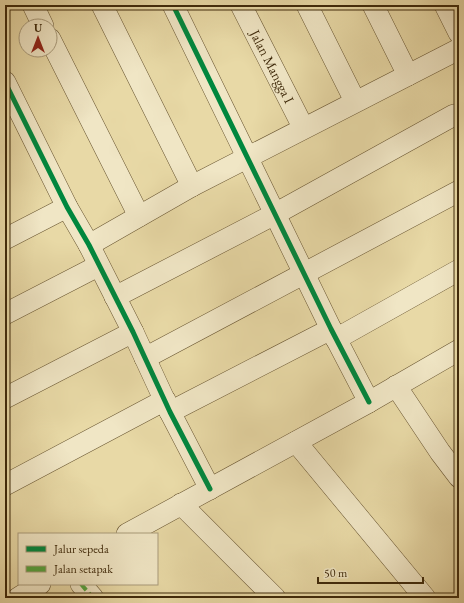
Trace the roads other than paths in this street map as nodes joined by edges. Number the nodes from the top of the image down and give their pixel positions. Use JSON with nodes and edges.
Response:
{"nodes":[{"id":1,"x":33,"y":5,"type":"edge"},
{"id":2,"x":102,"y":5,"type":"edge"},
{"id":3,"x":174,"y":5,"type":"edge"},
{"id":4,"x":241,"y":5,"type":"edge"},
{"id":5,"x":307,"y":5,"type":"edge"},
{"id":6,"x":373,"y":5,"type":"edge"},
{"id":7,"x":445,"y":5,"type":"edge"},
{"id":8,"x":39,"y":18,"type":"edge"},
{"id":9,"x":459,"y":33,"type":"edge"},
{"id":10,"x":459,"y":49,"type":"edge"},
{"id":11,"x":58,"y":55,"type":"edge"},
{"id":12,"x":408,"y":75,"type":"junction"},
{"id":13,"x":5,"y":82,"type":"edge"},
{"id":14,"x":355,"y":101,"type":"junction"},
{"id":15,"x":459,"y":114,"type":"edge"},
{"id":16,"x":303,"y":127,"type":"junction"},
{"id":17,"x":248,"y":156,"type":"junction"},
{"id":18,"x":192,"y":186,"type":"junction"},
{"id":19,"x":459,"y":191,"type":"edge"},
{"id":20,"x":67,"y":207,"type":"junction"},
{"id":21,"x":275,"y":214,"type":"junction"},
{"id":22,"x":139,"y":216,"type":"junction"},
{"id":23,"x":5,"y":239,"type":"edge"},
{"id":24,"x":89,"y":245,"type":"junction"},
{"id":25,"x":98,"y":266,"type":"junction"},
{"id":26,"x":459,"y":270,"type":"edge"},
{"id":27,"x":304,"y":275,"type":"junction"},
{"id":28,"x":115,"y":297,"type":"junction"},
{"id":29,"x":5,"y":314,"type":"edge"},
{"id":30,"x":133,"y":332,"type":"junction"},
{"id":31,"x":333,"y":334,"type":"junction"},
{"id":32,"x":457,"y":355,"type":"edge"},
{"id":33,"x":145,"y":358,"type":"junction"},
{"id":34,"x":396,"y":386,"type":"junction"},
{"id":35,"x":5,"y":398,"type":"edge"},
{"id":36,"x":369,"y":402,"type":"junction"},
{"id":37,"x":168,"y":406,"type":"junction"},
{"id":38,"x":296,"y":442,"type":"junction"},
{"id":39,"x":459,"y":477,"type":"edge"},
{"id":40,"x":5,"y":485,"type":"edge"},
{"id":41,"x":210,"y":489,"type":"junction"},
{"id":42,"x":181,"y":504,"type":"junction"},
{"id":43,"x":129,"y":533,"type":"edge"},
{"id":44,"x":38,"y":585,"type":"edge"},
{"id":45,"x":82,"y":585,"type":"edge"},
{"id":46,"x":18,"y":598,"type":"edge"},
{"id":47,"x":93,"y":598,"type":"edge"},
{"id":48,"x":275,"y":598,"type":"edge"},
{"id":49,"x":425,"y":598,"type":"edge"}],
"edges":[{"from":1,"to":8,"type":"street"},
{"from":2,"to":18,"type":"street"},
{"from":3,"to":17,"type":"street"},
{"from":4,"to":16,"type":"street","name":"Jalan Mangga I"},
{"from":5,"to":14,"type":"street"},
{"from":6,"to":12,"type":"street"},
{"from":7,"to":9,"type":"street"},
{"from":10,"to":12,"type":"street"},
{"from":11,"to":22,"type":"street"},
{"from":12,"to":14,"type":"street"},
{"from":13,"to":20,"type":"street"},
{"from":14,"to":16,"type":"street"},
{"from":15,"to":21,"type":"street"},
{"from":16,"to":17,"type":"street"},
{"from":17,"to":18,"type":"street"},
{"from":17,"to":21,"type":"street"},
{"from":18,"to":22,"type":"street"},
{"from":19,"to":27,"type":"street"},
{"from":20,"to":23,"type":"street"},
{"from":20,"to":24,"type":"street"},
{"from":21,"to":27,"type":"street"},
{"from":21,"to":28,"type":"street"},
{"from":22,"to":24,"type":"street"},
{"from":24,"to":25,"type":"street"},
{"from":25,"to":28,"type":"street"},
{"from":25,"to":29,"type":"street"},
{"from":26,"to":31,"type":"street"},
{"from":27,"to":31,"type":"street"},
{"from":27,"to":33,"type":"street"},
{"from":28,"to":30,"type":"street"},
{"from":30,"to":33,"type":"street"},
{"from":30,"to":35,"type":"street"},
{"from":31,"to":36,"type":"street"},
{"from":31,"to":37,"type":"street"},
{"from":32,"to":34,"type":"street"},
{"from":33,"to":37,"type":"street"},
{"from":34,"to":36,"type":"street"},
{"from":34,"to":39,"type":"street"},
{"from":36,"to":38,"type":"street"},
{"from":37,"to":40,"type":"street"},
{"from":37,"to":41,"type":"street"},
{"from":38,"to":41,"type":"street"},
{"from":38,"to":49,"type":"street"},
{"from":41,"to":42,"type":"street"},
{"from":42,"to":43,"type":"street"},
{"from":42,"to":48,"type":"street"},
{"from":44,"to":46,"type":"street"},
{"from":45,"to":47,"type":"street"}]}
